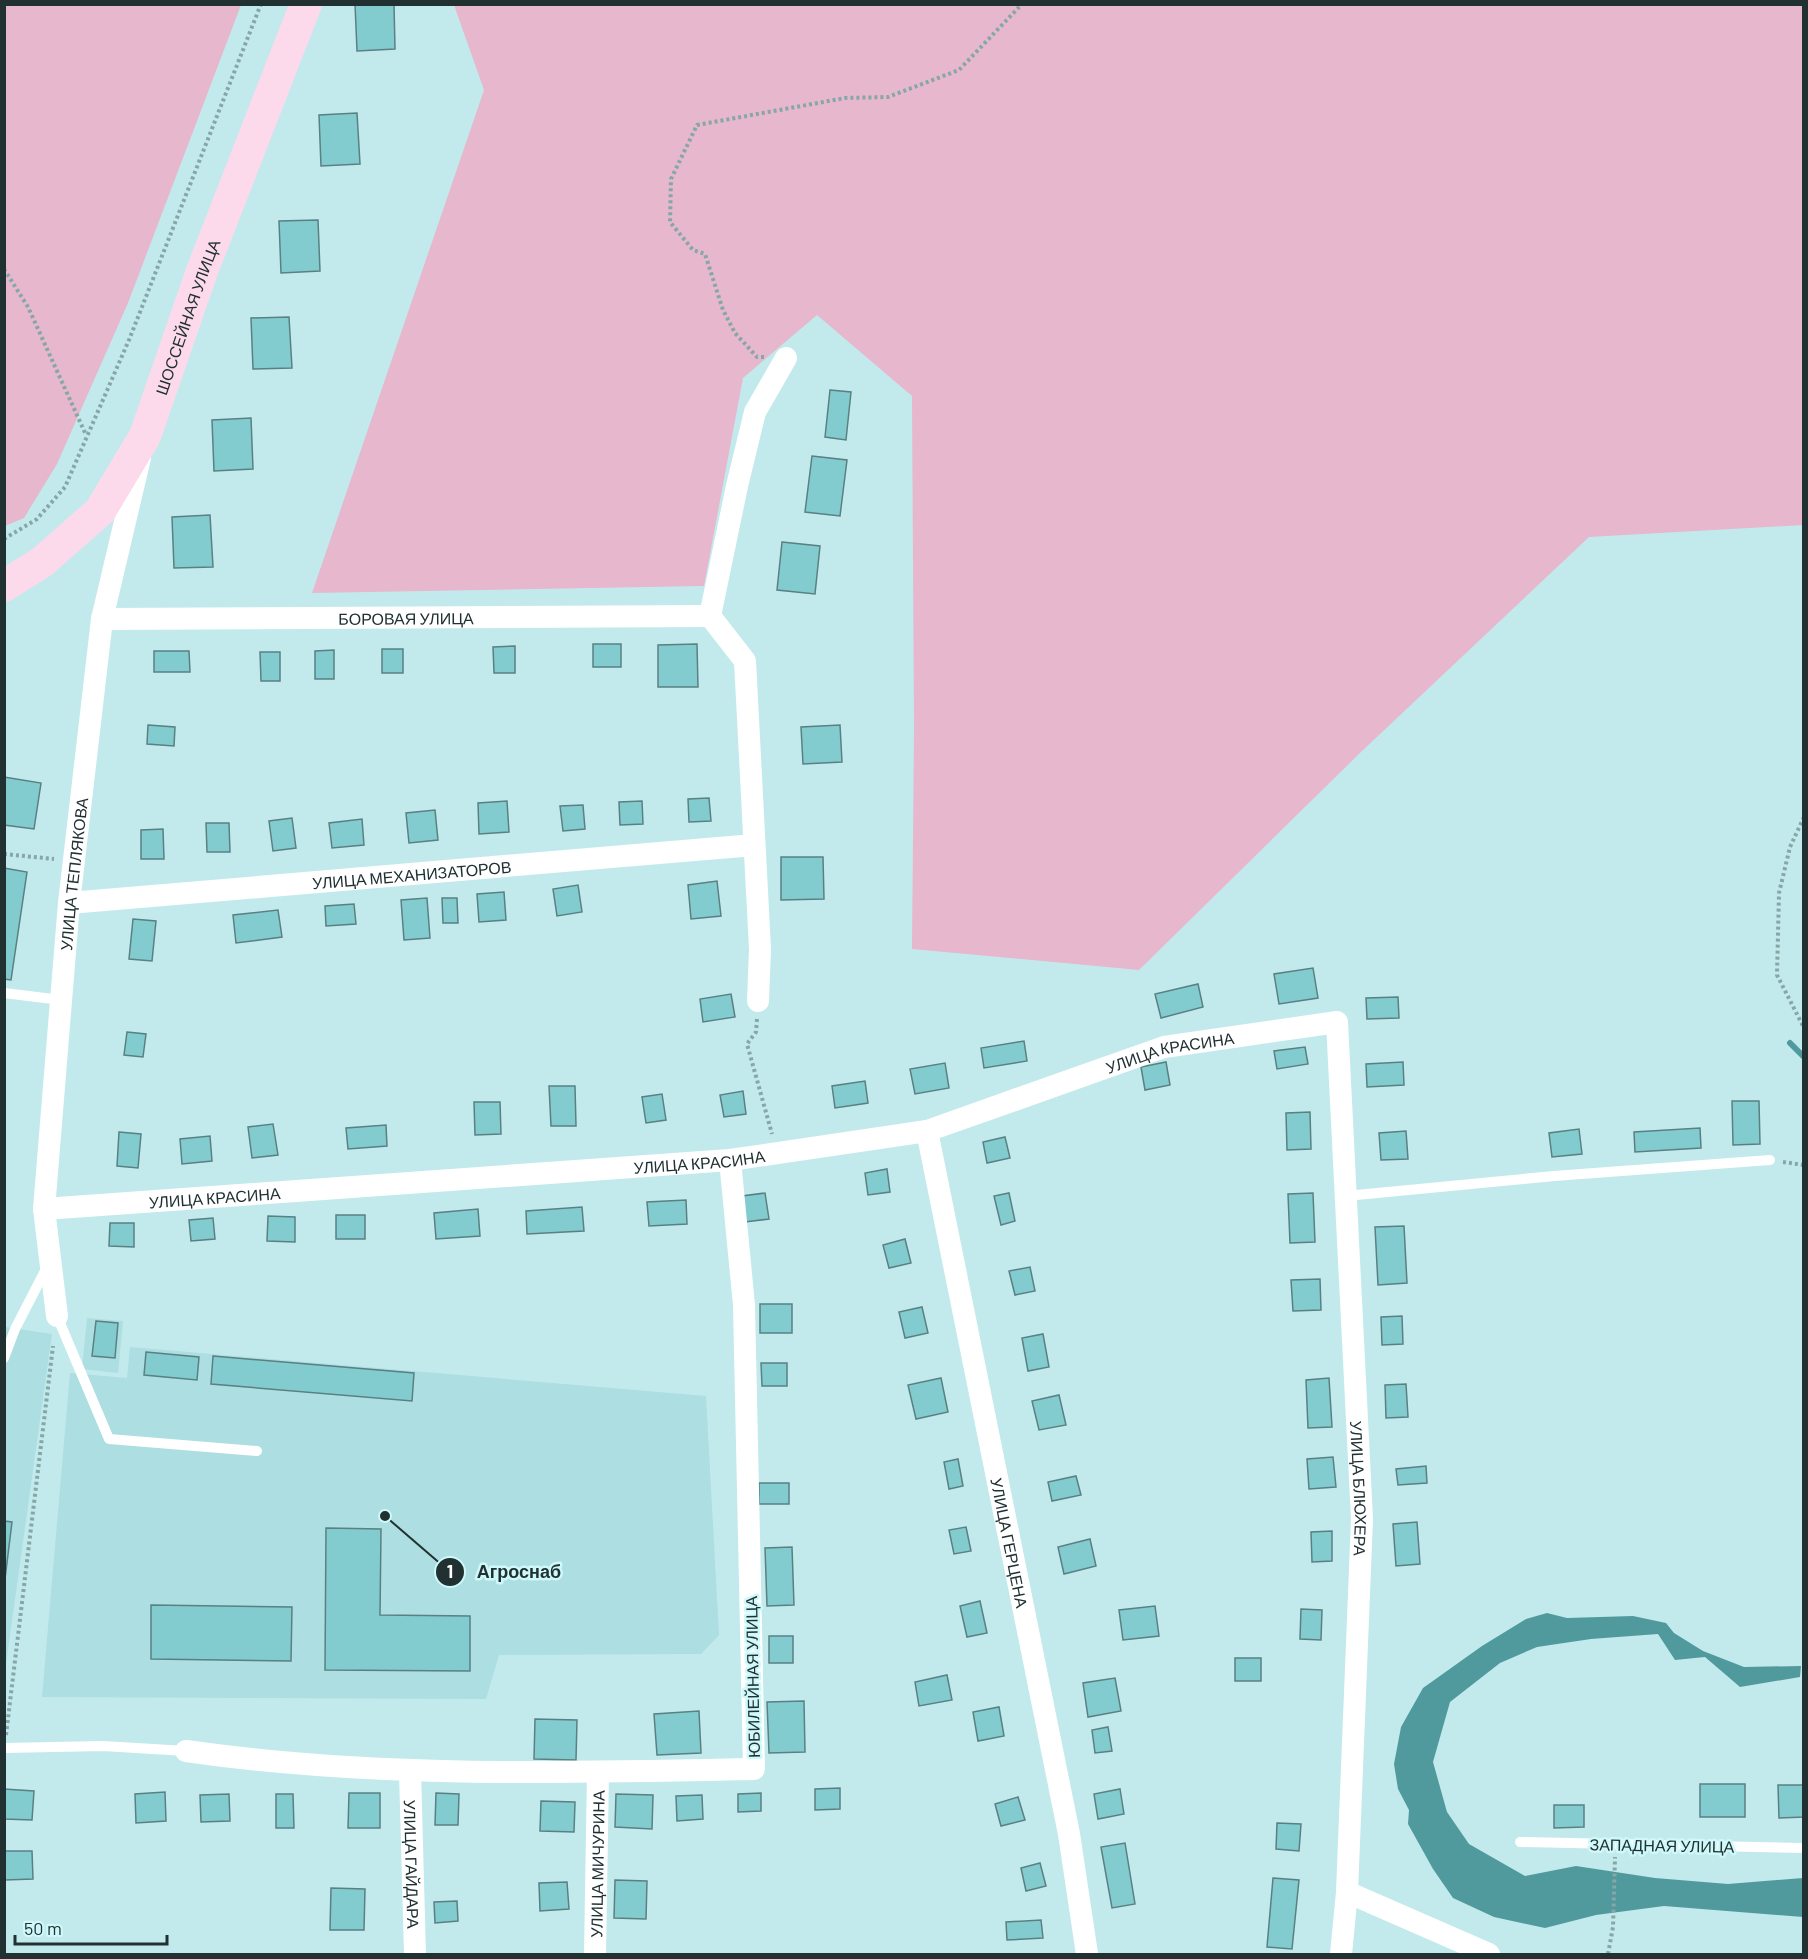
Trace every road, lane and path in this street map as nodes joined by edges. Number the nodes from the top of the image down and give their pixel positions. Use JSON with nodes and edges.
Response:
{"nodes":[{"id":1,"x":261,"y":4,"type":"edge"},
{"id":2,"x":306,"y":4,"type":"edge"},
{"id":3,"x":1022,"y":4,"type":"edge"},
{"id":4,"x":4,"y":269,"type":"edge"},
{"id":5,"x":786,"y":358,"type":"joint"},
{"id":6,"x":86,"y":435,"type":"junction"},
{"id":7,"x":145,"y":436,"type":"junction"},
{"id":8,"x":4,"y":539,"type":"edge"},
{"id":9,"x":4,"y":586,"type":"edge"},
{"id":10,"x":710,"y":616,"type":"junction"},
{"id":11,"x":102,"y":619,"type":"junction"},
{"id":12,"x":1803,"y":817,"type":"edge"},
{"id":13,"x":754,"y":845,"type":"junction"},
{"id":14,"x":4,"y":854,"type":"edge"},
{"id":15,"x":74,"y":861,"type":"junction"},
{"id":16,"x":69,"y":903,"type":"junction"},
{"id":17,"x":4,"y":993,"type":"edge"},
{"id":18,"x":61,"y":1000,"type":"junction"},
{"id":19,"x":758,"y":1001,"type":"joint"},
{"id":20,"x":1336,"y":1022,"type":"joint"},
{"id":21,"x":1803,"y":1028,"type":"edge"},
{"id":22,"x":927,"y":1131,"type":"junction"},
{"id":23,"x":776,"y":1153,"type":"junction"},
{"id":24,"x":730,"y":1160,"type":"junction"},
{"id":25,"x":1770,"y":1160,"type":"dead end"},
{"id":26,"x":1346,"y":1196,"type":"junction"},
{"id":27,"x":44,"y":1209,"type":"junction"},
{"id":28,"x":50,"y":1261,"type":"junction"},
{"id":29,"x":57,"y":1316,"type":"junction"},
{"id":30,"x":4,"y":1358,"type":"edge"},
{"id":31,"x":257,"y":1451,"type":"dead end"},
{"id":32,"x":5,"y":1748,"type":"edge"},
{"id":33,"x":186,"y":1751,"type":"joint"},
{"id":34,"x":410,"y":1772,"type":"junction"},
{"id":35,"x":598,"y":1773,"type":"junction"},
{"id":36,"x":1520,"y":1842,"type":"dead end"},
{"id":37,"x":1803,"y":1848,"type":"edge"},
{"id":38,"x":1615,"y":1861,"type":"dead end"},
{"id":39,"x":1347,"y":1892,"type":"junction"},
{"id":40,"x":415,"y":1954,"type":"edge"},
{"id":41,"x":595,"y":1954,"type":"edge"},
{"id":42,"x":1087,"y":1954,"type":"edge"},
{"id":43,"x":1341,"y":1954,"type":"edge"},
{"id":44,"x":1489,"y":1954,"type":"edge"},
{"id":45,"x":1608,"y":1954,"type":"edge"}],
"edges":[{"from":1,"to":6,"type":"path"},
{"from":2,"to":7,"type":"main road","name":"ШОССЕЙНАЯ УЛИЦА"},
{"from":3,"to":5,"type":"path"},
{"from":4,"to":6,"type":"path"},
{"from":5,"to":10,"type":"street"},
{"from":6,"to":8,"type":"path"},
{"from":7,"to":9,"type":"main road","name":"ШОССЕЙНАЯ УЛИЦА"},
{"from":7,"to":11,"type":"street","name":"УЛИЦА ТЕПЛЯКОВА"},
{"from":10,"to":11,"type":"street","name":"БОРОВАЯ УЛИЦА"},
{"from":10,"to":13,"type":"street"},
{"from":11,"to":15,"type":"street","name":"УЛИЦА ТЕПЛЯКОВА"},
{"from":12,"to":21,"type":"path"},
{"from":13,"to":16,"type":"street","name":"УЛИЦА МЕХАНИЗАТОРОВ"},
{"from":13,"to":19,"type":"street"},
{"from":14,"to":15,"type":"path"},
{"from":15,"to":16,"type":"street","name":"УЛИЦА ТЕПЛЯКОВА"},
{"from":16,"to":18,"type":"street","name":"УЛИЦА ТЕПЛЯКОВА"},
{"from":17,"to":18,"type":"lane"},
{"from":18,"to":27,"type":"street","name":"УЛИЦА ТЕПЛЯКОВА"},
{"from":19,"to":23,"type":"path"},
{"from":20,"to":22,"type":"street","name":"УЛИЦА КРАСИНА"},
{"from":20,"to":26,"type":"street","name":"УЛИЦА БЛЮХЕРА"},
{"from":22,"to":23,"type":"street","name":"УЛИЦА КРАСИНА"},
{"from":22,"to":42,"type":"street","name":"УЛИЦА ГЕРЦЕНА"},
{"from":23,"to":24,"type":"street","name":"УЛИЦА КРАСИНА"},
{"from":24,"to":27,"type":"street","name":"УЛИЦА КРАСИНА"},
{"from":24,"to":35,"type":"street","name":"ЮБИЛЕЙНАЯ УЛИЦА"},
{"from":25,"to":26,"type":"lane"},
{"from":26,"to":39,"type":"street","name":"УЛИЦА БЛЮХЕРА"},
{"from":27,"to":28,"type":"street","name":"УЛИЦА ТЕПЛЯКОВА"},
{"from":28,"to":29,"type":"street","name":"УЛИЦА ТЕПЛЯКОВА"},
{"from":28,"to":30,"type":"lane"},
{"from":29,"to":31,"type":"lane"},
{"from":29,"to":32,"type":"path"},
{"from":32,"to":33,"type":"lane"},
{"from":33,"to":34,"type":"street","name":"ЮБИЛЕЙНАЯ УЛИЦА"},
{"from":34,"to":35,"type":"street","name":"ЮБИЛЕЙНАЯ УЛИЦА"},
{"from":34,"to":40,"type":"street","name":"УЛИЦА ГАЙДАРА"},
{"from":35,"to":41,"type":"street","name":"УЛИЦА МИЧУРИНА"},
{"from":36,"to":37,"type":"lane","name":"ЗАПАДНАЯ УЛИЦА"},
{"from":38,"to":45,"type":"path"},
{"from":39,"to":43,"type":"street","name":"УЛИЦА БЛЮХЕРА"},
{"from":39,"to":44,"type":"street"}]}
